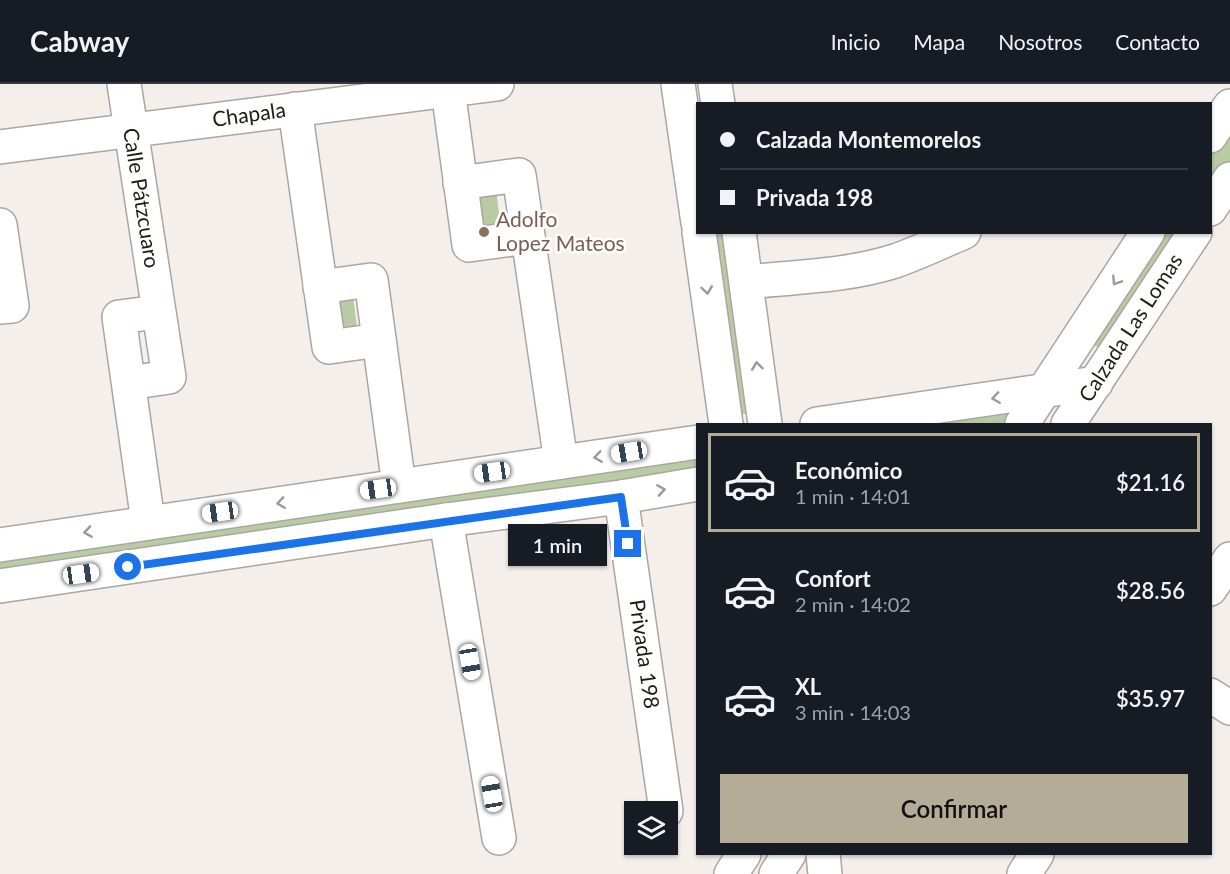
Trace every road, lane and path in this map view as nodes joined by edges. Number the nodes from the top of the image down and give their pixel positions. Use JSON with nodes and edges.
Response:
{"nodes":[{"id":1,"x":124,"y":84,"type":"edge"},
{"id":2,"x":498,"y":84,"type":"edge"},
{"id":3,"x":678,"y":84,"type":"edge"},
{"id":4,"x":715,"y":84,"type":"edge"},
{"id":5,"x":434,"y":89,"type":"edge"},
{"id":6,"x":718,"y":102,"type":"edge"},
{"id":7,"x":1230,"y":106,"type":"edge"},
{"id":8,"x":295,"y":109,"type":"junction"},
{"id":9,"x":131,"y":132,"type":"junction"},
{"id":10,"x":1212,"y":133,"type":"edge"},
{"id":11,"x":0,"y":147,"type":"edge"},
{"id":12,"x":1230,"y":179,"type":"edge"},
{"id":13,"x":460,"y":183,"type":"junction"},
{"id":14,"x":1212,"y":206,"type":"edge"},
{"id":15,"x":696,"y":209,"type":"edge"},
{"id":16,"x":699,"y":234,"type":"edge"},
{"id":17,"x":739,"y":234,"type":"edge"},
{"id":18,"x":959,"y":234,"type":"edge"},
{"id":19,"x":1147,"y":234,"type":"edge"},
{"id":20,"x":1194,"y":234,"type":"edge"},
{"id":21,"x":528,"y":237,"type":"junction"},
{"id":22,"x":1,"y":240,"type":"edge"},
{"id":23,"x":746,"y":282,"type":"junction"},
{"id":24,"x":320,"y":287,"type":"junction"},
{"id":25,"x":0,"y":307,"type":"edge"},
{"id":26,"x":379,"y":340,"type":"junction"},
{"id":27,"x":1096,"y":383,"type":"junction"},
{"id":28,"x":1045,"y":391,"type":"junction"},
{"id":29,"x":726,"y":423,"type":"edge"},
{"id":30,"x":765,"y":423,"type":"edge"},
{"id":31,"x":824,"y":423,"type":"edge"},
{"id":32,"x":1023,"y":423,"type":"edge"},
{"id":33,"x":1069,"y":423,"type":"edge"},
{"id":34,"x":696,"y":442,"type":"edge"},
{"id":35,"x":561,"y":462,"type":"junction"},
{"id":36,"x":696,"y":484,"type":"edge"},
{"id":37,"x":399,"y":486,"type":"junction"},
{"id":38,"x":621,"y":497,"type":"junction"},
{"id":39,"x":314,"y":499,"type":"junction"},
{"id":40,"x":446,"y":520,"type":"junction"},
{"id":41,"x":148,"y":522,"type":"junction"},
{"id":42,"x":320,"y":539,"type":"junction"},
{"id":43,"x":14,"y":543,"type":"edge"},
{"id":44,"x":1230,"y":559,"type":"edge"},
{"id":45,"x":34,"y":581,"type":"junction"},
{"id":46,"x":0,"y":586,"type":"edge"},
{"id":47,"x":1212,"y":586,"type":"edge"},
{"id":48,"x":1212,"y":696,"type":"edge"},
{"id":49,"x":1230,"y":708,"type":"edge"},
{"id":50,"x":665,"y":801,"type":"edge"},
{"id":51,"x":499,"y":838,"type":"dead end"},
{"id":52,"x":743,"y":855,"type":"edge"},
{"id":53,"x":788,"y":855,"type":"edge"},
{"id":54,"x":1036,"y":855,"type":"edge"},
{"id":55,"x":731,"y":874,"type":"edge"},
{"id":56,"x":776,"y":874,"type":"edge"},
{"id":57,"x":1024,"y":874,"type":"edge"}],
"edges":[{"from":1,"to":9,"type":"street","name":"Calle Pátzcuaro"},
{"from":2,"to":5,"type":"street","name":"Chapala"},
{"from":3,"to":15,"type":"street"},
{"from":4,"to":6,"type":"street"},
{"from":5,"to":8,"type":"street","name":"Chapala"},
{"from":5,"to":13,"type":"street"},
{"from":7,"to":10,"type":"street"},
{"from":8,"to":9,"type":"street","name":"Chapala"},
{"from":8,"to":24,"type":"street"},
{"from":9,"to":11,"type":"street","name":"Chapala"},
{"from":9,"to":41,"type":"street","name":"Calle Pátzcuaro"},
{"from":12,"to":14,"type":"street"},
{"from":13,"to":21,"type":"street"},
{"from":13,"to":21,"type":"street"},
{"from":16,"to":29,"type":"street","one_way":true},
{"from":17,"to":23,"type":"street"},
{"from":18,"to":23,"type":"street"},
{"from":19,"to":28,"type":"street","name":"Calzada Las Lomas","one_way":true},
{"from":20,"to":27,"type":"street","name":"Calzada Las Lomas"},
{"from":21,"to":35,"type":"street"},
{"from":22,"to":25,"type":"street"},
{"from":30,"to":23,"type":"street","one_way":true},
{"from":24,"to":26,"type":"street"},
{"from":24,"to":26,"type":"street"},
{"from":26,"to":37,"type":"street"},
{"from":27,"to":28,"type":"street"},
{"from":27,"to":33,"type":"street","name":"Calzada Las Lomas"},
{"from":28,"to":31,"type":"street","one_way":true},
{"from":28,"to":32,"type":"street","name":"Calzada Las Lomas"},
{"from":34,"to":35,"type":"street","one_way":true},
{"from":35,"to":37,"type":"street"},
{"from":38,"to":36,"type":"street","one_way":true},
{"from":37,"to":39,"type":"street"},
{"from":38,"to":40,"type":"street"},
{"from":38,"to":50,"type":"street","name":"Privada 198"},
{"from":39,"to":41,"type":"street","one_way":true},
{"from":39,"to":42,"type":"street"},
{"from":40,"to":42,"type":"street"},
{"from":40,"to":51,"type":"street"},
{"from":41,"to":43,"type":"street","one_way":true},
{"from":42,"to":45,"type":"street"},
{"from":43,"to":45,"type":"street"},
{"from":44,"to":47,"type":"street"},
{"from":45,"to":46,"type":"street"},
{"from":48,"to":49,"type":"street"},
{"from":52,"to":55,"type":"street"},
{"from":53,"to":56,"type":"street"},
{"from":54,"to":57,"type":"street"}]}
